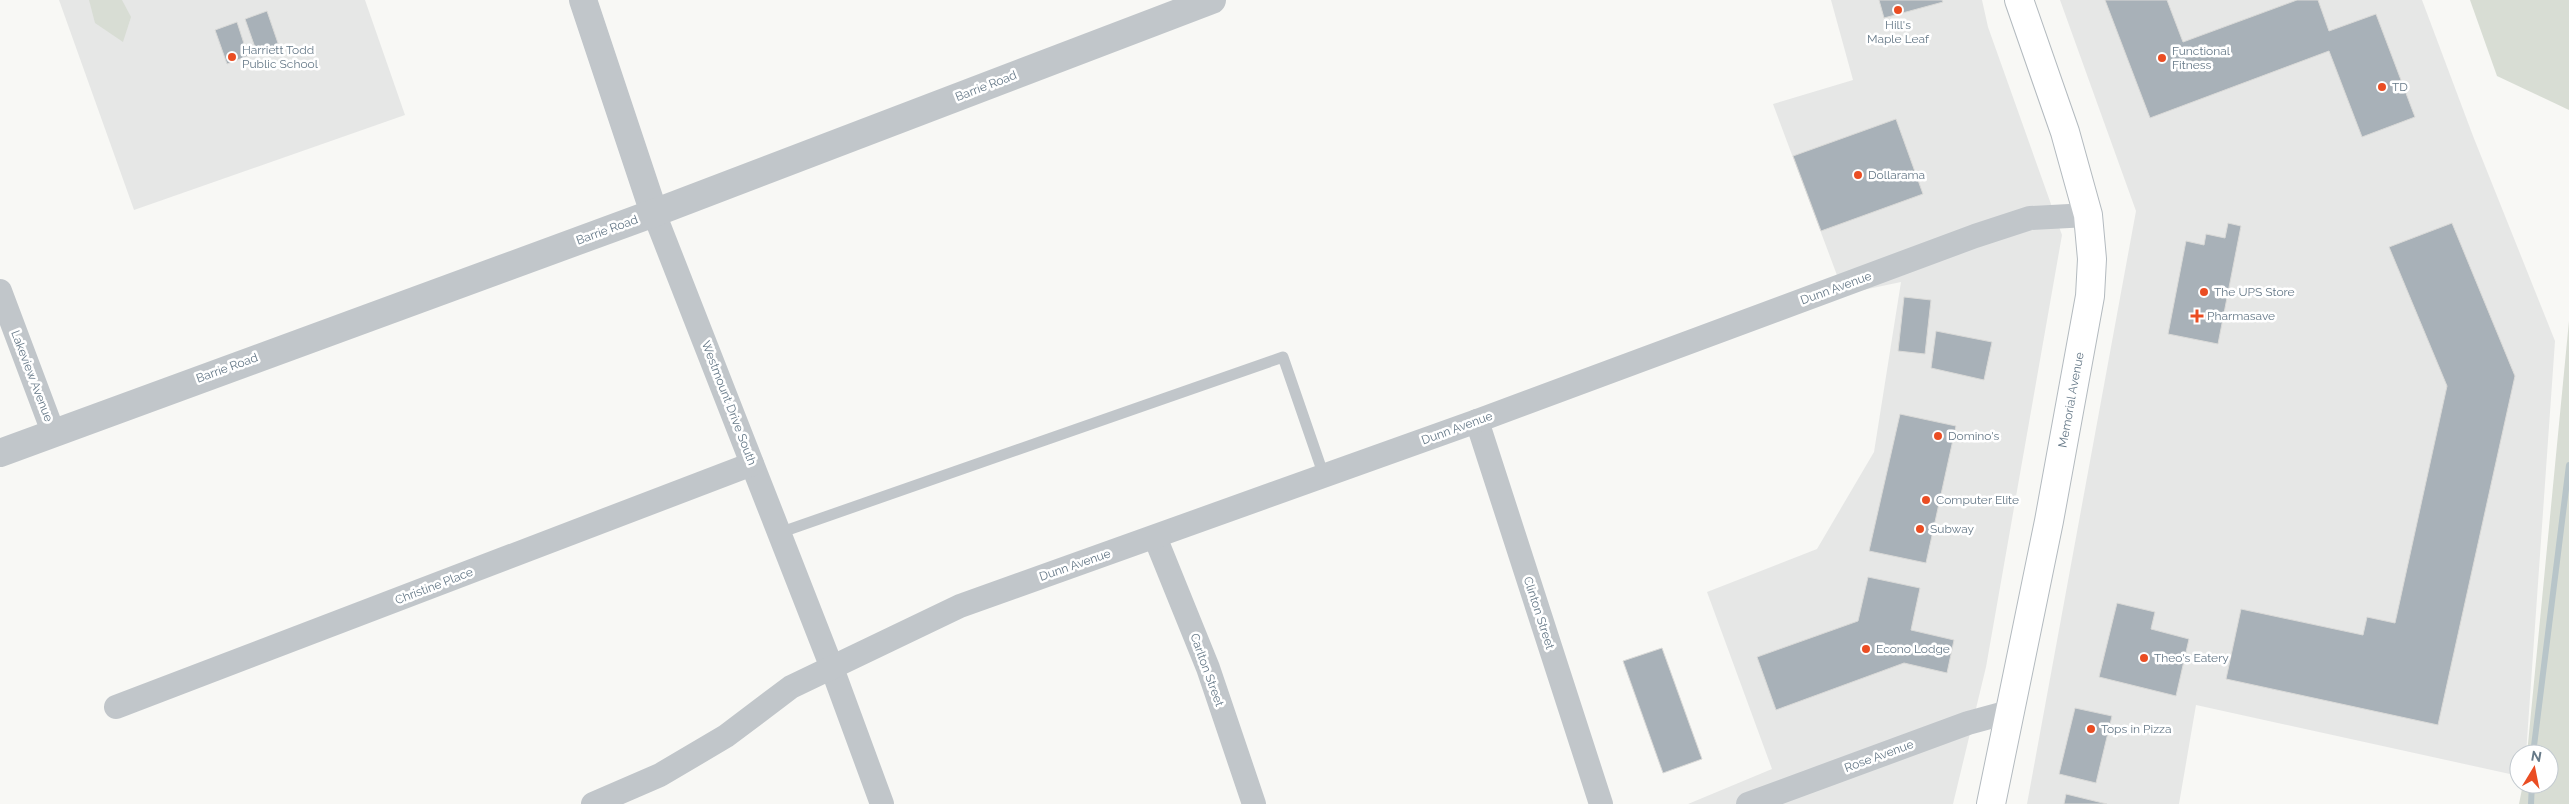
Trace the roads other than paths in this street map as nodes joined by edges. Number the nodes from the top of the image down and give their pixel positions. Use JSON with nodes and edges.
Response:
{"nodes":[{"id":1,"x":583,"y":0,"type":"edge"},
{"id":2,"x":1212,"y":0,"type":"edge"},
{"id":3,"x":2019,"y":0,"type":"edge"},
{"id":4,"x":654,"y":213,"type":"junction"},
{"id":5,"x":2088,"y":215,"type":"junction"},
{"id":6,"x":0,"y":291,"type":"edge"},
{"id":7,"x":1477,"y":421,"type":"junction"},
{"id":8,"x":53,"y":432,"type":"junction"},
{"id":9,"x":0,"y":453,"type":"edge"},
{"id":10,"x":752,"y":464,"type":"junction"},
{"id":11,"x":1324,"y":476,"type":"junction"},
{"id":12,"x":779,"y":533,"type":"junction"},
{"id":13,"x":1155,"y":537,"type":"junction"},
{"id":14,"x":832,"y":668,"type":"junction"},
{"id":15,"x":116,"y":707,"type":"dead end"},
{"id":16,"x":2012,"y":711,"type":"junction"},
{"id":17,"x":593,"y":804,"type":"edge"},
{"id":18,"x":882,"y":804,"type":"edge"},
{"id":19,"x":1254,"y":804,"type":"edge"},
{"id":20,"x":1601,"y":804,"type":"edge"},
{"id":21,"x":1748,"y":804,"type":"edge"},
{"id":22,"x":1991,"y":804,"type":"edge"}],
"edges":[{"from":1,"to":4,"type":"street","name":"Westmount Drive South"},
{"from":2,"to":4,"type":"street","name":"Barrie Road"},
{"from":3,"to":5,"type":"main road","name":"Memorial Avenue"},
{"from":4,"to":8,"type":"street","name":"Barrie Road"},
{"from":4,"to":10,"type":"street","name":"Westmount Drive South"},
{"from":5,"to":7,"type":"street","name":"Dunn Avenue"},
{"from":5,"to":16,"type":"main road","name":"Memorial Avenue"},
{"from":6,"to":8,"type":"street","name":"Lakeview Avenue"},
{"from":7,"to":11,"type":"street","name":"Dunn Avenue"},
{"from":7,"to":20,"type":"street","name":"Clinton Street"},
{"from":8,"to":9,"type":"street","name":"Barrie Road"},
{"from":10,"to":12,"type":"street","name":"Westmount Drive South"},
{"from":10,"to":15,"type":"street","name":"Christine Place"},
{"from":11,"to":12,"type":"lane"},
{"from":11,"to":13,"type":"street","name":"Dunn Avenue"},
{"from":12,"to":14,"type":"street","name":"Westmount Drive South"},
{"from":13,"to":14,"type":"street","name":"Dunn Avenue"},
{"from":13,"to":19,"type":"street","name":"Carlton Street"},
{"from":14,"to":17,"type":"street","name":"Dunn Avenue"},
{"from":14,"to":18,"type":"street","name":"Westmount Drive South"},
{"from":16,"to":21,"type":"street","name":"Rose Avenue"},
{"from":16,"to":22,"type":"main road","name":"Memorial Avenue"}]}
